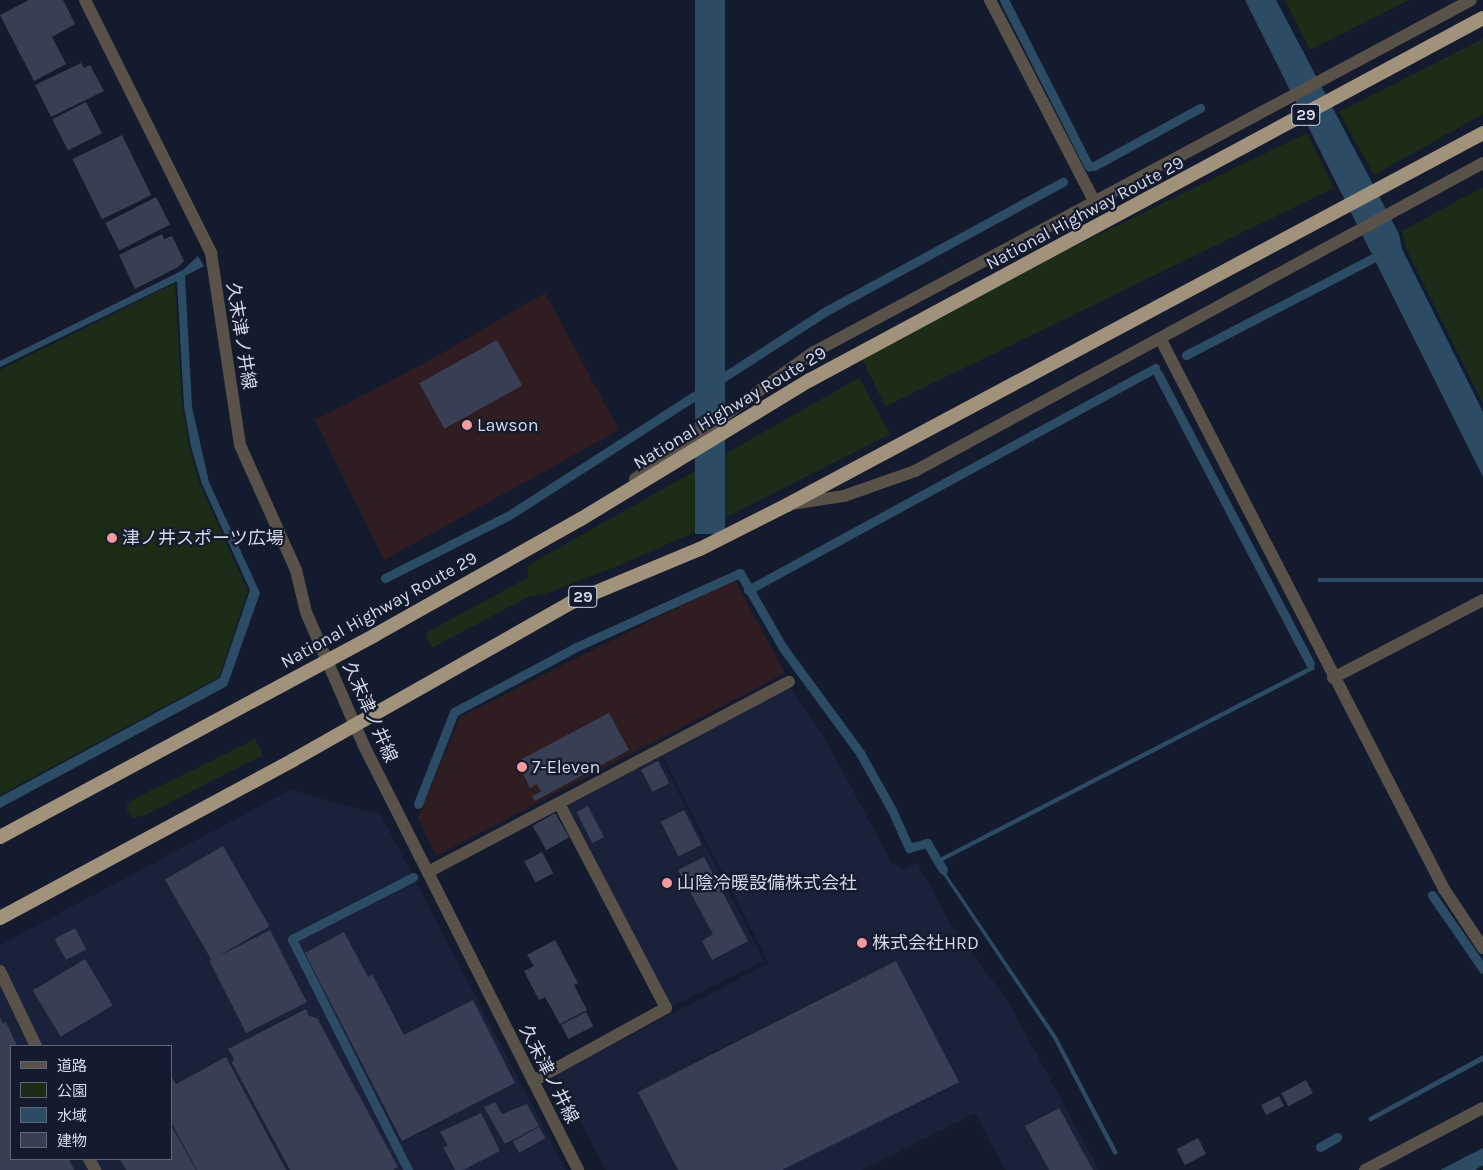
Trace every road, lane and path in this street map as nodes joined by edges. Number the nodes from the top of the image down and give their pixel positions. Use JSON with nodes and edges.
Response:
{"nodes":[{"id":1,"x":85,"y":0,"type":"edge"},
{"id":2,"x":990,"y":0,"type":"edge"},
{"id":3,"x":1471,"y":0,"type":"edge"},
{"id":4,"x":1483,"y":18,"type":"edge"},
{"id":5,"x":1483,"y":133,"type":"edge"},
{"id":6,"x":1483,"y":163,"type":"edge"},
{"id":7,"x":1094,"y":200,"type":"junction"},
{"id":8,"x":1160,"y":340,"type":"junction"},
{"id":9,"x":787,"y":505,"type":"junction"},
{"id":10,"x":580,"y":519,"type":"junction"},
{"id":11,"x":1483,"y":600,"type":"edge"},
{"id":12,"x":327,"y":660,"type":"junction"},
{"id":13,"x":1333,"y":678,"type":"junction"},
{"id":14,"x":789,"y":682,"type":"dead end"},
{"id":15,"x":356,"y":724,"type":"junction"},
{"id":16,"x":559,"y":803,"type":"junction"},
{"id":17,"x":0,"y":837,"type":"edge"},
{"id":18,"x":428,"y":872,"type":"junction"},
{"id":19,"x":0,"y":918,"type":"edge"},
{"id":20,"x":1483,"y":948,"type":"edge"},
{"id":21,"x":0,"y":971,"type":"edge"},
{"id":22,"x":36,"y":1045,"type":"edge"},
{"id":23,"x":533,"y":1081,"type":"junction"},
{"id":24,"x":1483,"y":1108,"type":"edge"},
{"id":25,"x":578,"y":1170,"type":"edge"},
{"id":26,"x":1365,"y":1170,"type":"edge"}],
"edges":[{"from":1,"to":12,"type":"street","name":"久末津ノ井線"},
{"from":2,"to":7,"type":"street"},
{"from":3,"to":7,"type":"street"},
{"from":4,"to":10,"type":"highway","name":"National Highway Route 29","number":"29"},
{"from":5,"to":9,"type":"highway","number":"29"},
{"from":6,"to":8,"type":"street"},
{"from":7,"to":10,"type":"street"},
{"from":8,"to":9,"type":"street"},
{"from":8,"to":13,"type":"street"},
{"from":9,"to":15,"type":"highway","number":"29"},
{"from":10,"to":12,"type":"highway","name":"National Highway Route 29","number":"29"},
{"from":11,"to":13,"type":"street"},
{"from":12,"to":15,"type":"street","name":"久末津ノ井線"},
{"from":12,"to":17,"type":"highway","name":"National Highway Route 29","number":"29"},
{"from":13,"to":20,"type":"street"},
{"from":14,"to":16,"type":"street"},
{"from":15,"to":18,"type":"street","name":"久末津ノ井線"},
{"from":15,"to":19,"type":"highway","number":"29"},
{"from":16,"to":18,"type":"street"},
{"from":16,"to":23,"type":"street"},
{"from":18,"to":23,"type":"street","name":"久末津ノ井線"},
{"from":21,"to":22,"type":"street"},
{"from":23,"to":25,"type":"street","name":"久末津ノ井線"},
{"from":24,"to":26,"type":"street"}]}
